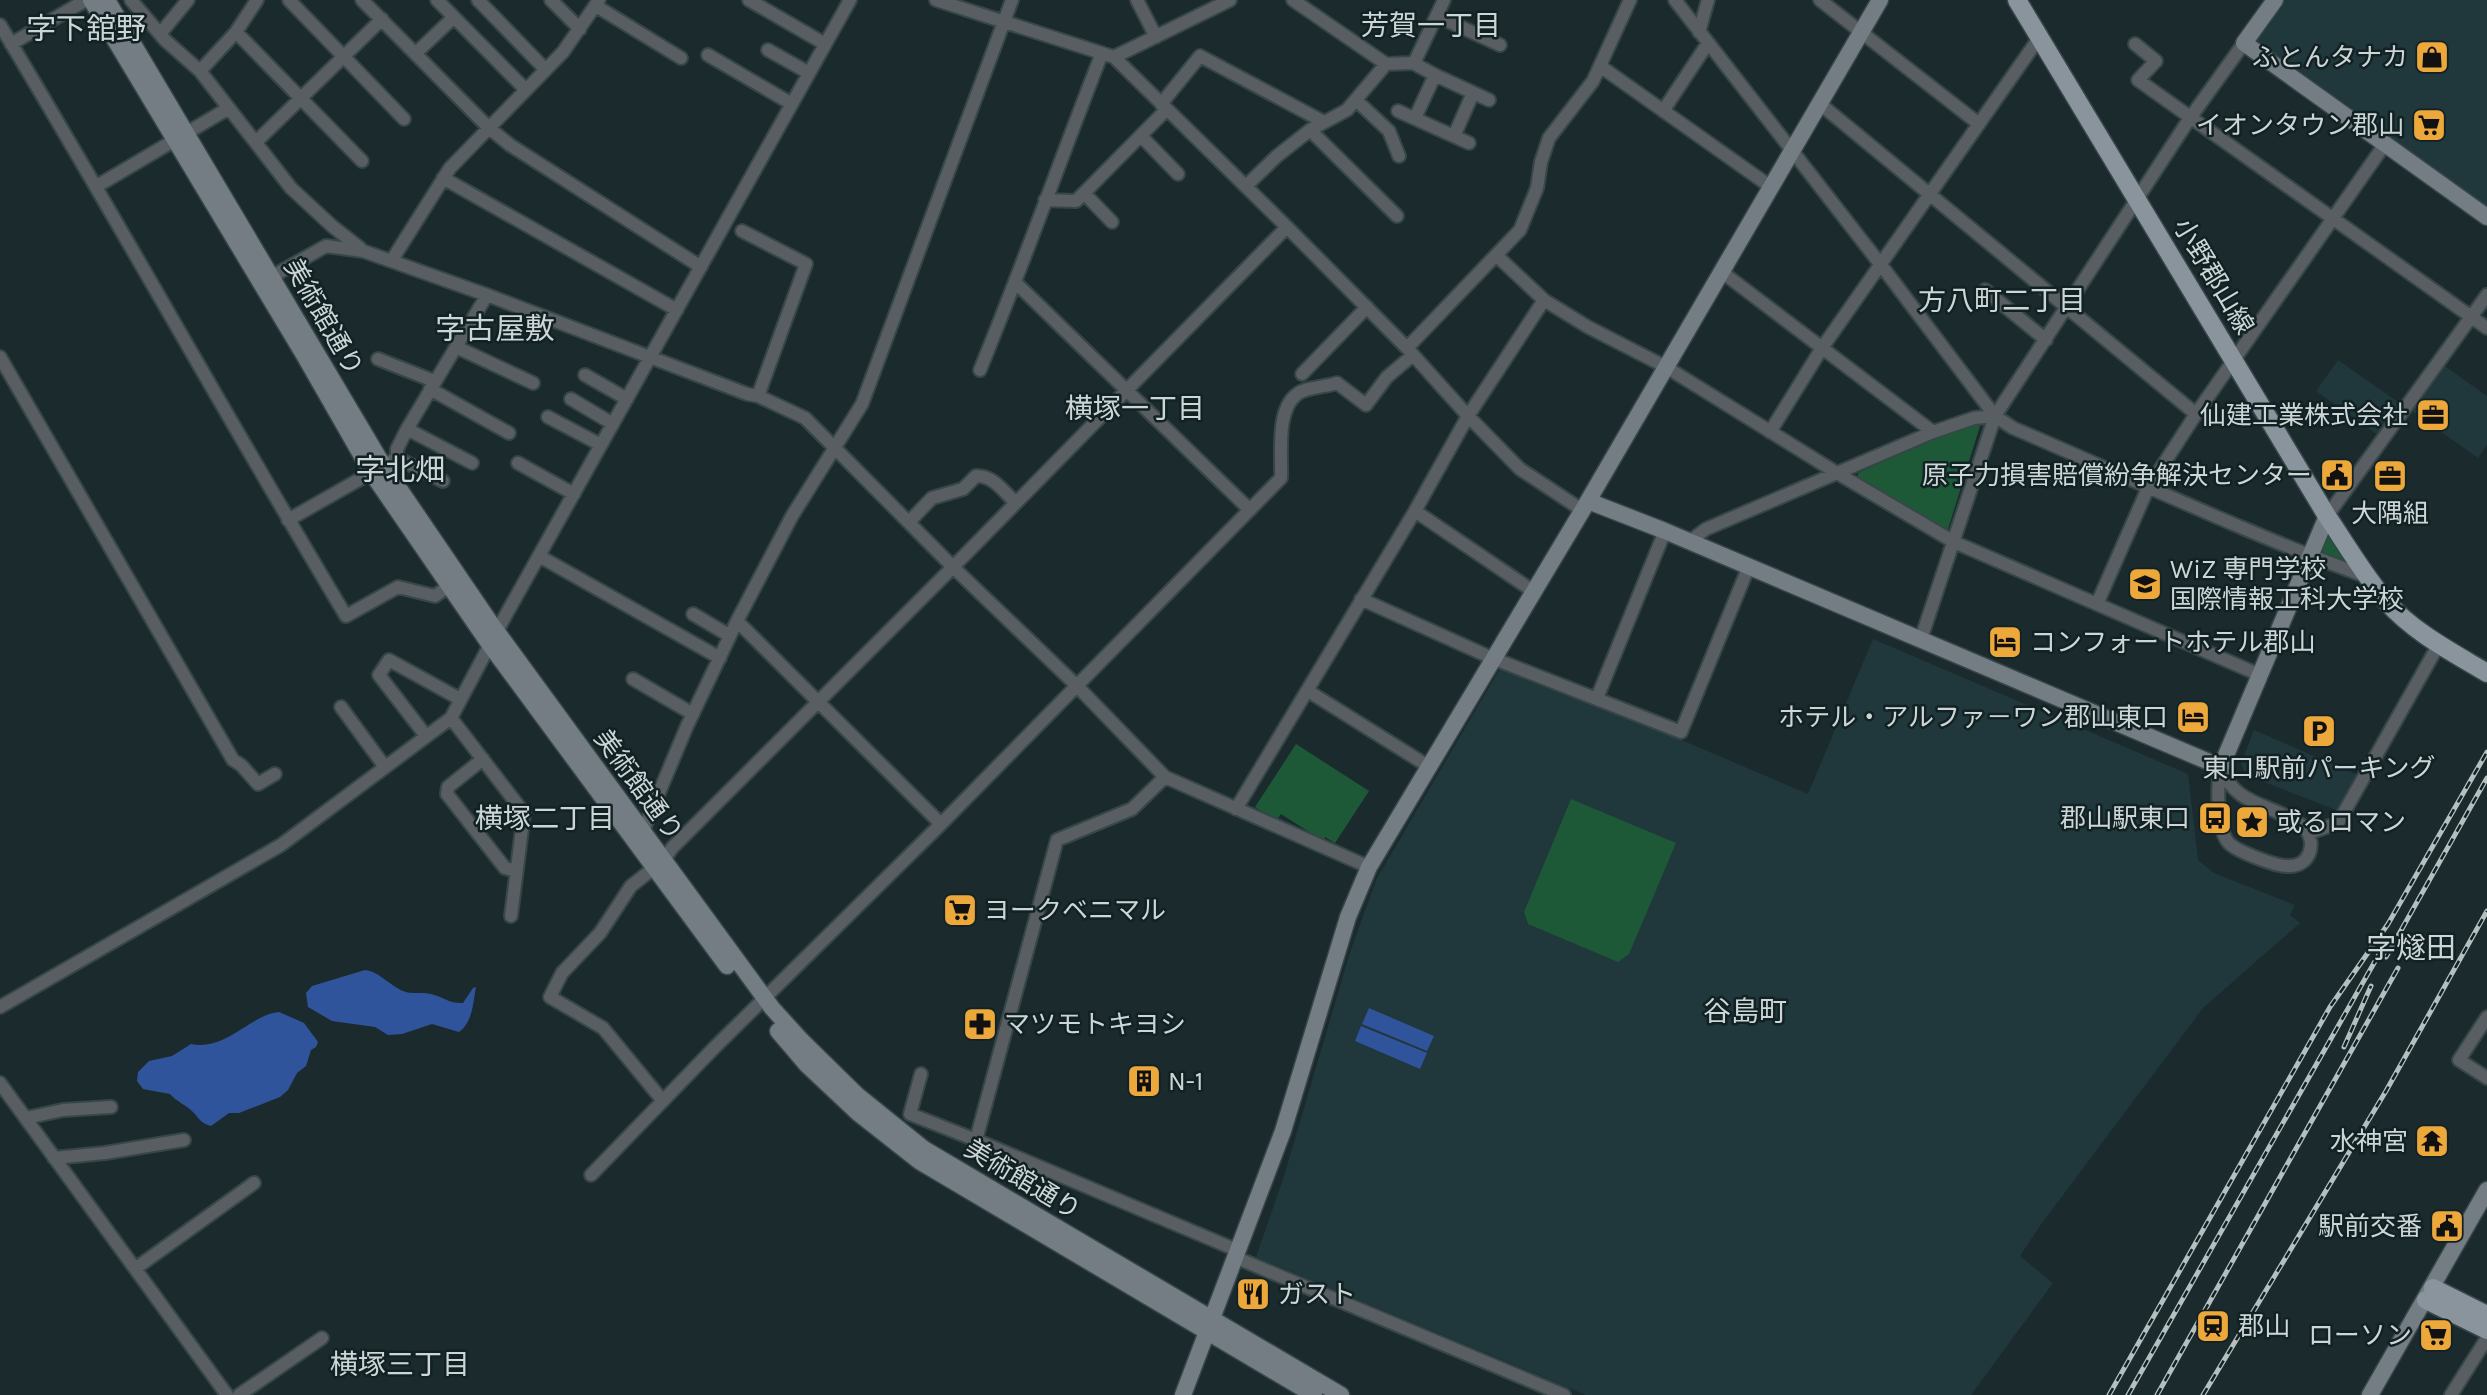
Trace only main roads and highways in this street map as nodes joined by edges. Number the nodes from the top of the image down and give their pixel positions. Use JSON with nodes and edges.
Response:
{"nodes":[{"id":1,"x":2017,"y":0,"type":"edge"},
{"id":2,"x":2368,"y":578,"type":"junction"},
{"id":3,"x":2487,"y":662,"type":"edge"},
{"id":4,"x":2487,"y":673,"type":"edge"},
{"id":5,"x":2487,"y":1315,"type":"edge"},
{"id":6,"x":2487,"y":1330,"type":"edge"}],
"edges":[{"from":1,"to":2,"type":"main road","name":"小野郡山線"},
{"from":2,"to":3,"type":"main road","name":"小野郡山線"},
{"from":2,"to":4,"type":"main road","name":"小野郡山線"},
{"from":5,"to":6,"type":"main road"}]}
